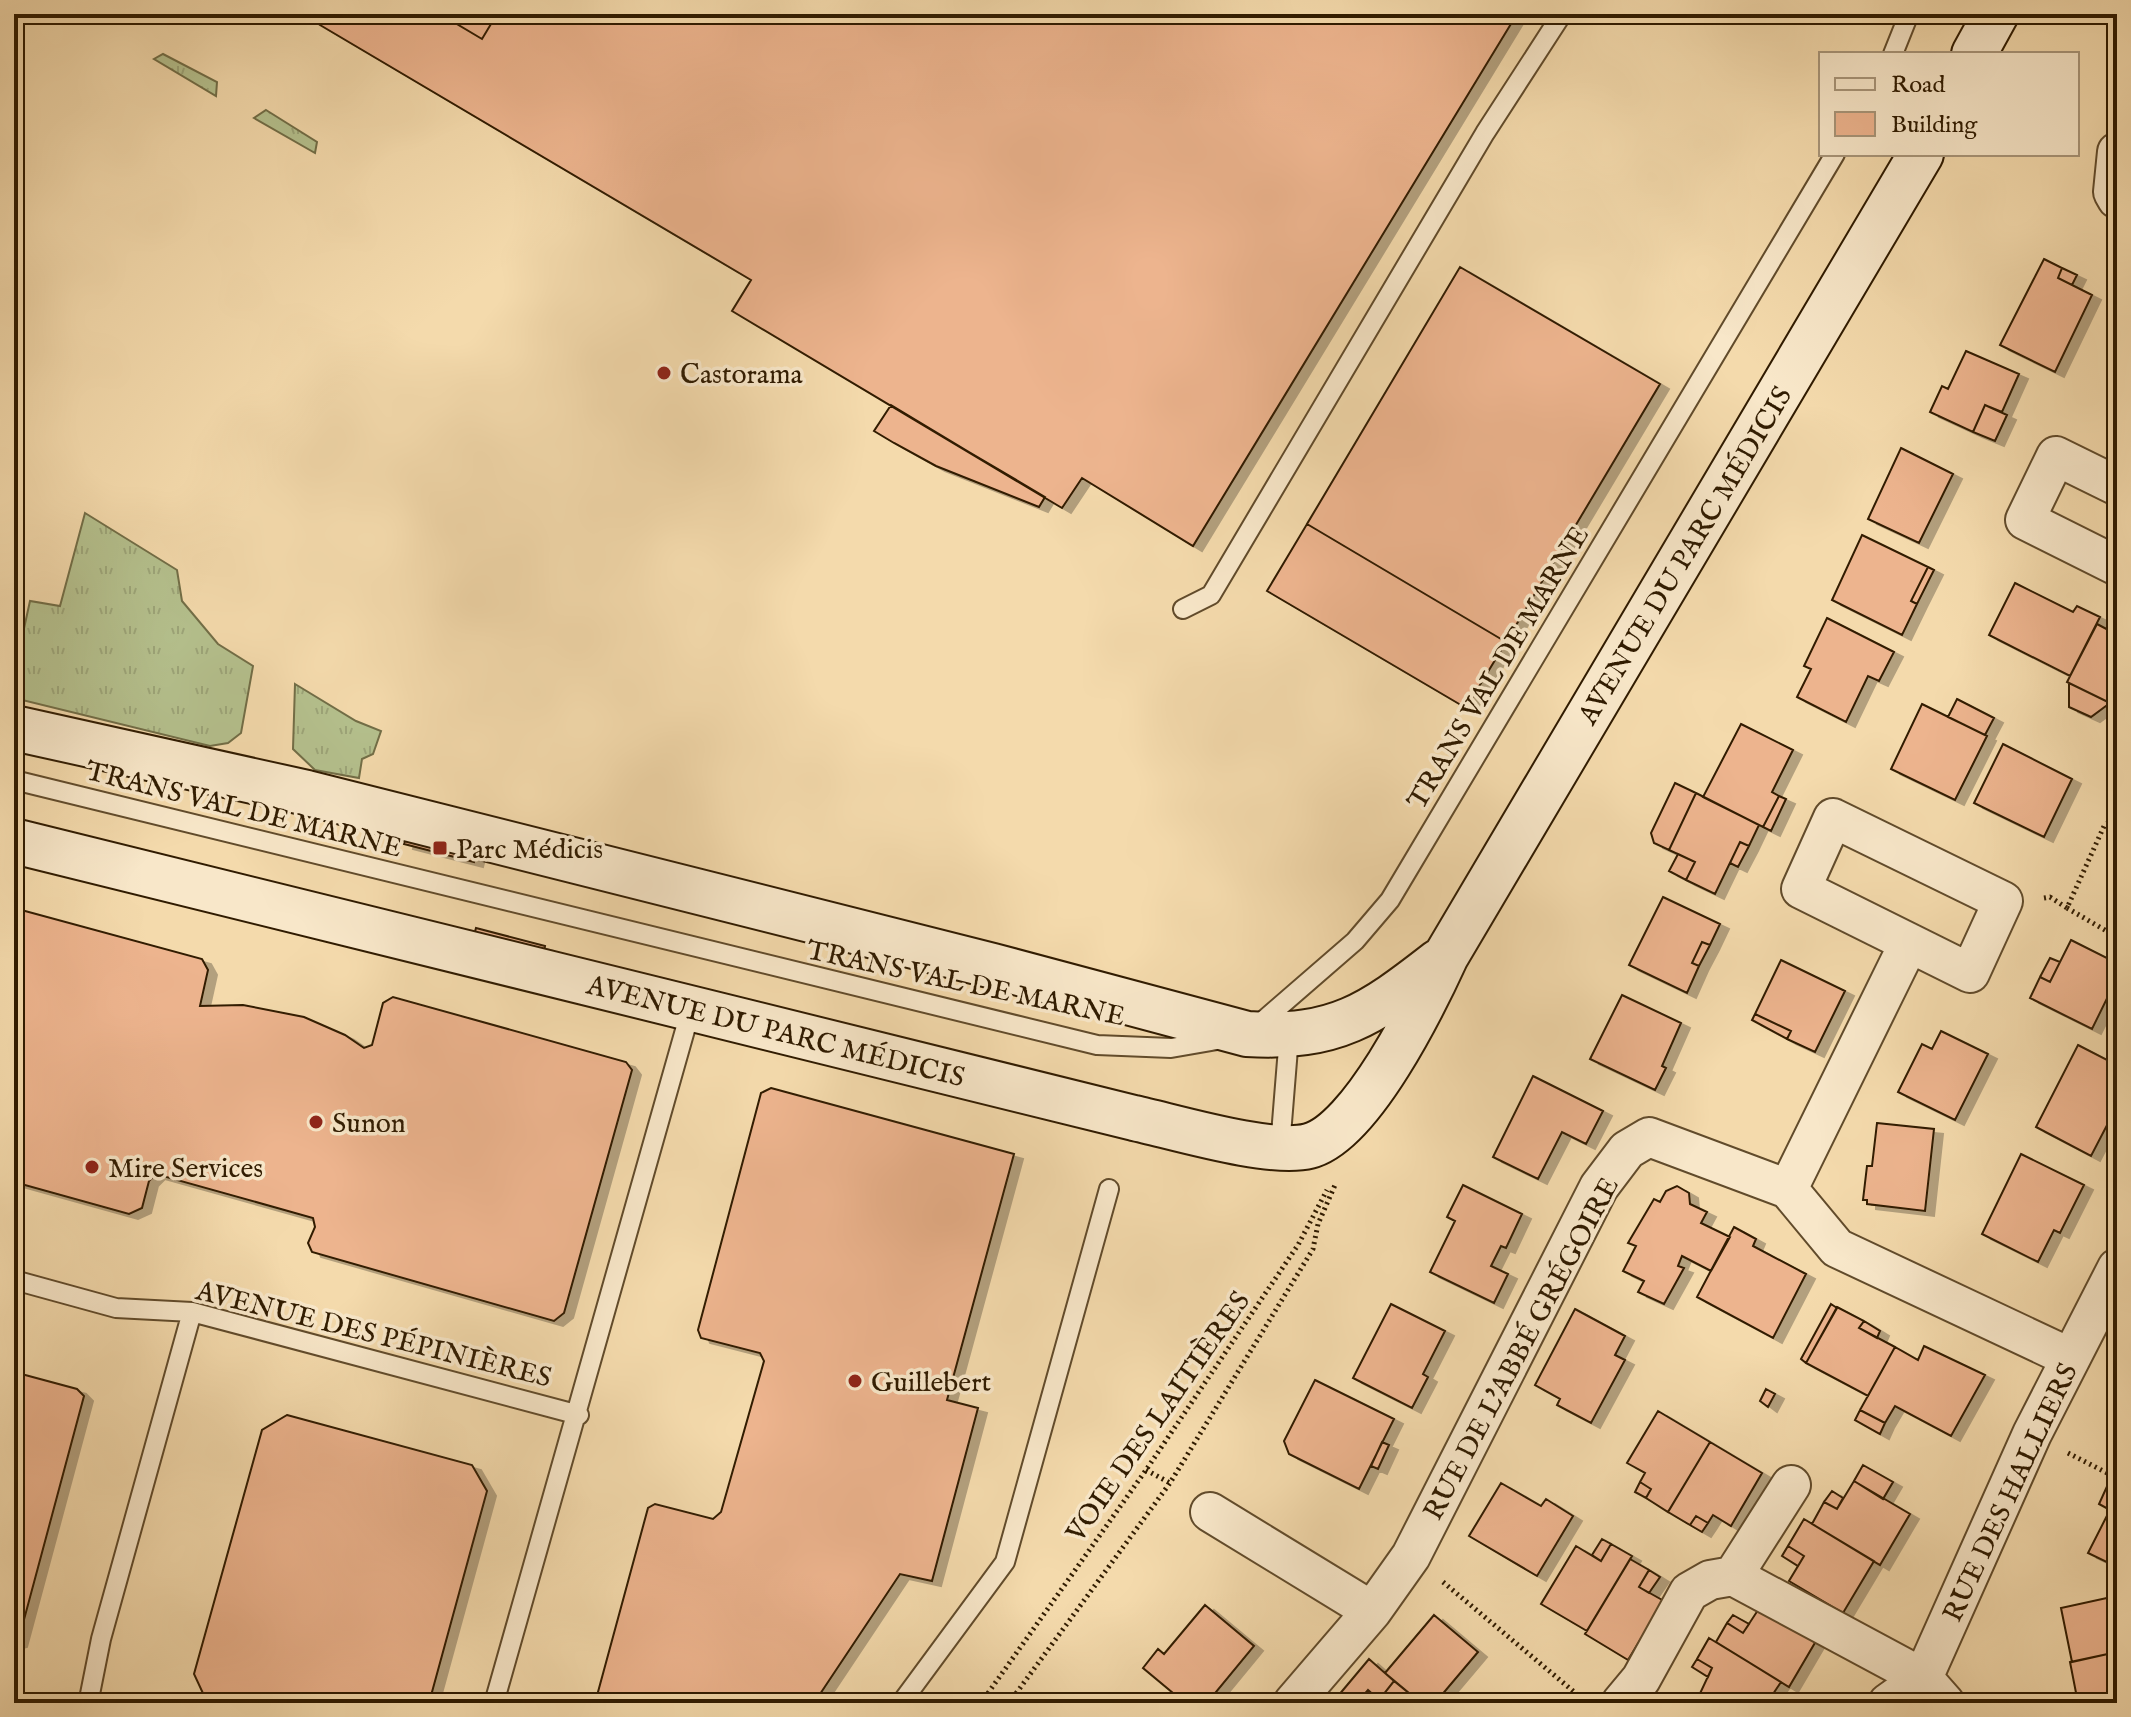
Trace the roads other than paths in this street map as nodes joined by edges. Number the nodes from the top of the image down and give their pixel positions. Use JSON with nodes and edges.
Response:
{"nodes":[{"id":1,"x":1562,"y":14,"type":"edge"},
{"id":2,"x":1909,"y":14,"type":"edge"},
{"id":3,"x":1996,"y":14,"type":"edge"},
{"id":4,"x":1894,"y":52,"type":"edge"},
{"id":5,"x":1975,"y":52,"type":"edge"},
{"id":6,"x":2117,"y":152,"type":"edge"},
{"id":7,"x":1834,"y":156,"type":"edge"},
{"id":8,"x":1920,"y":156,"type":"edge"},
{"id":9,"x":2117,"y":199,"type":"edge"},
{"id":10,"x":2117,"y":486,"type":"edge"},
{"id":11,"x":2117,"y":566,"type":"edge"},
{"id":12,"x":1183,"y":609,"type":"dead end"},
{"id":13,"x":25,"y":729,"type":"edge"},
{"id":14,"x":14,"y":780,"type":"edge"},
{"id":15,"x":14,"y":841,"type":"edge"},
{"id":16,"x":1909,"y":943,"type":"junction"},
{"id":17,"x":1446,"y":956,"type":"junction"},
{"id":18,"x":691,"y":1009,"type":"junction"},
{"id":19,"x":1268,"y":1035,"type":"junction"},
{"id":20,"x":1280,"y":1147,"type":"junction"},
{"id":21,"x":1109,"y":1189,"type":"dead end"},
{"id":22,"x":1788,"y":1189,"type":"junction"},
{"id":23,"x":2117,"y":1268,"type":"edge"},
{"id":24,"x":14,"y":1280,"type":"edge"},
{"id":25,"x":192,"y":1312,"type":"junction"},
{"id":26,"x":2071,"y":1358,"type":"junction"},
{"id":27,"x":579,"y":1415,"type":"junction"},
{"id":28,"x":1791,"y":1485,"type":"dead end"},
{"id":29,"x":1210,"y":1512,"type":"dead end"},
{"id":30,"x":1733,"y":1576,"type":"junction"},
{"id":31,"x":1372,"y":1611,"type":"junction"},
{"id":32,"x":1934,"y":1691,"type":"edge"},
{"id":33,"x":94,"y":1703,"type":"edge"},
{"id":34,"x":494,"y":1703,"type":"edge"},
{"id":35,"x":901,"y":1703,"type":"edge"},
{"id":36,"x":1293,"y":1703,"type":"edge"},
{"id":37,"x":1621,"y":1703,"type":"edge"},
{"id":38,"x":1888,"y":1703,"type":"edge"}],
"edges":[{"from":1,"to":12,"type":"lane"},
{"from":2,"to":4,"type":"lane"},
{"from":3,"to":5,"type":"street"},
{"from":6,"to":9,"type":"street"},
{"from":7,"to":19,"type":"lane","name":"TRANS VAL DE MARNE"},
{"from":8,"to":17,"type":"street","name":"AVENUE DU PARC MÉDICIS"},
{"from":10,"to":11,"type":"street"},
{"from":13,"to":19,"type":"street","name":"AVENUE DU PARC MÉDICIS"},
{"from":14,"to":19,"type":"lane","name":"TRANS VAL DE MARNE"},
{"from":15,"to":18,"type":"street","name":"AVENUE DU PARC MÉDICIS"},
{"from":16,"to":16,"type":"street"},
{"from":16,"to":22,"type":"street"},
{"from":17,"to":19,"type":"street","name":"AVENUE DU PARC MÉDICIS"},
{"from":17,"to":20,"type":"street","name":"AVENUE DU PARC MÉDICIS"},
{"from":18,"to":20,"type":"street","name":"AVENUE DU PARC MÉDICIS"},
{"from":18,"to":27,"type":"lane","name":"AVENUE DES PÉPINIÈRES"},
{"from":19,"to":20,"type":"lane"},
{"from":21,"to":35,"type":"lane"},
{"from":22,"to":26,"type":"street","name":"RUE DE L'ABBÉ GRÉGOIRE"},
{"from":22,"to":31,"type":"street","name":"RUE DE L'ABBÉ GRÉGOIRE"},
{"from":23,"to":26,"type":"street","name":"RUE DES HALLIERS"},
{"from":24,"to":25,"type":"lane","name":"AVENUE DES PÉPINIÈRES"},
{"from":25,"to":27,"type":"lane","name":"AVENUE DES PÉPINIÈRES"},
{"from":25,"to":33,"type":"lane"},
{"from":26,"to":32,"type":"street","name":"RUE DES HALLIERS"},
{"from":27,"to":34,"type":"lane","name":"AVENUE DES PÉPINIÈRES"},
{"from":28,"to":30,"type":"street"},
{"from":29,"to":31,"type":"street"},
{"from":30,"to":32,"type":"street"},
{"from":30,"to":37,"type":"street"},
{"from":31,"to":36,"type":"street","name":"RUE DE L'ABBÉ GRÉGOIRE"},
{"from":32,"to":38,"type":"street"}]}
